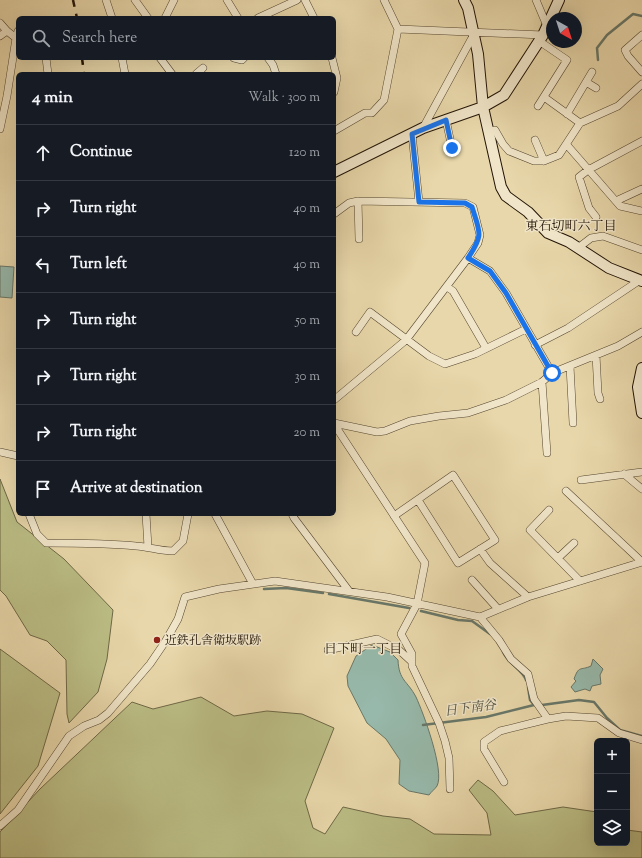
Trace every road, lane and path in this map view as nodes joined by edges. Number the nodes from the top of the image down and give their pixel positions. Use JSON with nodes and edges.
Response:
{"nodes":[{"id":1,"x":106,"y":0,"type":"edge"},
{"id":2,"x":135,"y":0,"type":"edge"},
{"id":3,"x":174,"y":0,"type":"edge"},
{"id":4,"x":227,"y":0,"type":"edge"},
{"id":5,"x":297,"y":0,"type":"edge"},
{"id":6,"x":305,"y":0,"type":"edge"},
{"id":7,"x":384,"y":0,"type":"edge"},
{"id":8,"x":464,"y":0,"type":"edge"},
{"id":9,"x":536,"y":0,"type":"edge"},
{"id":10,"x":560,"y":0,"type":"edge"},
{"id":11,"x":111,"y":16,"type":"edge"},
{"id":12,"x":147,"y":16,"type":"edge"},
{"id":13,"x":166,"y":16,"type":"edge"},
{"id":14,"x":237,"y":16,"type":"edge"},
{"id":15,"x":262,"y":16,"type":"edge"},
{"id":16,"x":313,"y":16,"type":"edge"},
{"id":17,"x":0,"y":23,"type":"edge"},
{"id":18,"x":398,"y":29,"type":"junction"},
{"id":19,"x":7,"y":31,"type":"junction"},
{"id":20,"x":472,"y":33,"type":"junction"},
{"id":21,"x":16,"y":34,"type":"edge"},
{"id":22,"x":543,"y":34,"type":"junction"},
{"id":23,"x":642,"y":35,"type":"edge"},
{"id":24,"x":0,"y":36,"type":"edge"},
{"id":25,"x":16,"y":40,"type":"edge"},
{"id":26,"x":46,"y":60,"type":"edge"},
{"id":27,"x":122,"y":60,"type":"edge"},
{"id":28,"x":162,"y":60,"type":"edge"},
{"id":29,"x":269,"y":60,"type":"edge"},
{"id":30,"x":332,"y":60,"type":"edge"},
{"id":31,"x":203,"y":68,"type":"dead end"},
{"id":32,"x":48,"y":72,"type":"edge"},
{"id":33,"x":125,"y":72,"type":"edge"},
{"id":34,"x":170,"y":72,"type":"edge"},
{"id":35,"x":198,"y":72,"type":"edge"},
{"id":36,"x":275,"y":72,"type":"edge"},
{"id":37,"x":336,"y":72,"type":"edge"},
{"id":38,"x":592,"y":72,"type":"dead end"},
{"id":39,"x":642,"y":72,"type":"edge"},
{"id":40,"x":586,"y":82,"type":"junction"},
{"id":41,"x":642,"y":84,"type":"edge"},
{"id":42,"x":596,"y":88,"type":"dead end"},
{"id":43,"x":544,"y":97,"type":"junction"},
{"id":44,"x":538,"y":106,"type":"dead end"},
{"id":45,"x":483,"y":107,"type":"junction"},
{"id":46,"x":567,"y":114,"type":"junction"},
{"id":47,"x":446,"y":120,"type":"junction"},
{"id":48,"x":580,"y":123,"type":"junction"},
{"id":49,"x":423,"y":128,"type":"junction"},
{"id":50,"x":0,"y":129,"type":"edge"},
{"id":51,"x":336,"y":130,"type":"edge"},
{"id":52,"x":488,"y":131,"type":"junction"},
{"id":53,"x":412,"y":134,"type":"junction"},
{"id":54,"x":535,"y":140,"type":"dead end"},
{"id":55,"x":642,"y":141,"type":"edge"},
{"id":56,"x":567,"y":145,"type":"junction"},
{"id":57,"x":452,"y":148,"type":"dead end"},
{"id":58,"x":544,"y":161,"type":"junction"},
{"id":59,"x":588,"y":170,"type":"junction"},
{"id":60,"x":336,"y":171,"type":"edge"},
{"id":61,"x":642,"y":189,"type":"edge"},
{"id":62,"x":358,"y":201,"type":"junction"},
{"id":63,"x":616,"y":201,"type":"junction"},
{"id":64,"x":419,"y":202,"type":"junction"},
{"id":65,"x":642,"y":210,"type":"edge"},
{"id":66,"x":336,"y":213,"type":"edge"},
{"id":67,"x":596,"y":217,"type":"dead end"},
{"id":68,"x":359,"y":239,"type":"dead end"},
{"id":69,"x":578,"y":248,"type":"junction"},
{"id":70,"x":642,"y":250,"type":"edge"},
{"id":71,"x":468,"y":258,"type":"junction"},
{"id":72,"x":641,"y":280,"type":"edge"},
{"id":73,"x":447,"y":286,"type":"junction"},
{"id":74,"x":526,"y":329,"type":"junction"},
{"id":75,"x":356,"y":332,"type":"dead end"},
{"id":76,"x":642,"y":332,"type":"edge"},
{"id":77,"x":406,"y":340,"type":"junction"},
{"id":78,"x":535,"y":345,"type":"junction"},
{"id":79,"x":486,"y":348,"type":"junction"},
{"id":80,"x":596,"y":355,"type":"junction"},
{"id":81,"x":570,"y":366,"type":"junction"},
{"id":82,"x":642,"y":368,"type":"edge"},
{"id":83,"x":552,"y":373,"type":"junction"},
{"id":84,"x":542,"y":382,"type":"junction"},
{"id":85,"x":336,"y":398,"type":"edge"},
{"id":86,"x":600,"y":399,"type":"dead end"},
{"id":87,"x":642,"y":413,"type":"edge"},
{"id":88,"x":573,"y":423,"type":"dead end"},
{"id":89,"x":336,"y":424,"type":"edge"},
{"id":90,"x":336,"y":427,"type":"edge"},
{"id":91,"x":0,"y":452,"type":"edge"},
{"id":92,"x":547,"y":453,"type":"dead end"},
{"id":93,"x":16,"y":456,"type":"edge"},
{"id":94,"x":642,"y":472,"type":"edge"},
{"id":95,"x":624,"y":474,"type":"junction"},
{"id":96,"x":581,"y":480,"type":"dead end"},
{"id":97,"x":642,"y":489,"type":"edge"},
{"id":98,"x":566,"y":491,"type":"dead end"},
{"id":99,"x":418,"y":500,"type":"junction"},
{"id":100,"x":550,"y":510,"type":"dead end"},
{"id":101,"x":30,"y":516,"type":"edge"},
{"id":102,"x":146,"y":516,"type":"edge"},
{"id":103,"x":188,"y":516,"type":"edge"},
{"id":104,"x":216,"y":516,"type":"edge"},
{"id":105,"x":293,"y":516,"type":"edge"},
{"id":106,"x":394,"y":516,"type":"junction"},
{"id":107,"x":574,"y":543,"type":"dead end"},
{"id":108,"x":148,"y":547,"type":"junction"},
{"id":109,"x":480,"y":549,"type":"junction"},
{"id":110,"x":558,"y":558,"type":"junction"},
{"id":111,"x":472,"y":580,"type":"dead end"},
{"id":112,"x":580,"y":580,"type":"junction"},
{"id":113,"x":253,"y":584,"type":"junction"},
{"id":114,"x":349,"y":591,"type":"junction"},
{"id":115,"x":528,"y":597,"type":"junction"},
{"id":116,"x":417,"y":604,"type":"junction"},
{"id":117,"x":498,"y":609,"type":"junction"},
{"id":118,"x":480,"y":617,"type":"junction"},
{"id":119,"x":328,"y":650,"type":"dead end"},
{"id":120,"x":411,"y":661,"type":"junction"},
{"id":121,"x":548,"y":719,"type":"junction"},
{"id":122,"x":642,"y":740,"type":"edge"},
{"id":123,"x":504,"y":782,"type":"dead end"},
{"id":124,"x":450,"y":788,"type":"dead end"},
{"id":125,"x":0,"y":826,"type":"edge"}],
"edges":[{"from":1,"to":11,"type":"street"},
{"from":2,"to":12,"type":"street"},
{"from":3,"to":13,"type":"street"},
{"from":4,"to":14,"type":"street"},
{"from":5,"to":15,"type":"street"},
{"from":6,"to":16,"type":"street"},
{"from":7,"to":18,"type":"street"},
{"from":8,"to":20,"type":"street"},
{"from":9,"to":22,"type":"street"},
{"from":10,"to":22,"type":"street"},
{"from":17,"to":19,"type":"street"},
{"from":18,"to":20,"type":"street"},
{"from":18,"to":51,"type":"street"},
{"from":19,"to":21,"type":"street"},
{"from":19,"to":24,"type":"street"},
{"from":20,"to":22,"type":"street"},
{"from":20,"to":45,"type":"street"},
{"from":20,"to":49,"type":"street"},
{"from":22,"to":43,"type":"street"},
{"from":22,"to":45,"type":"street"},
{"from":23,"to":39,"type":"street"},
{"from":25,"to":50,"type":"street"},
{"from":26,"to":32,"type":"street"},
{"from":27,"to":33,"type":"street"},
{"from":28,"to":34,"type":"street"},
{"from":29,"to":36,"type":"street"},
{"from":30,"to":37,"type":"street"},
{"from":31,"to":35,"type":"street"},
{"from":38,"to":40,"type":"street"},
{"from":40,"to":42,"type":"street"},
{"from":40,"to":46,"type":"street"},
{"from":41,"to":48,"type":"street"},
{"from":43,"to":44,"type":"street"},
{"from":43,"to":46,"type":"street"},
{"from":45,"to":47,"type":"street"},
{"from":45,"to":52,"type":"street"},
{"from":46,"to":48,"type":"street"},
{"from":47,"to":49,"type":"street"},
{"from":47,"to":57,"type":"street"},
{"from":48,"to":56,"type":"street"},
{"from":49,"to":53,"type":"street"},
{"from":52,"to":58,"type":"street"},
{"from":52,"to":69,"type":"street"},
{"from":53,"to":60,"type":"street"},
{"from":53,"to":64,"type":"street"},
{"from":54,"to":58,"type":"street"},
{"from":55,"to":59,"type":"street"},
{"from":56,"to":58,"type":"street"},
{"from":56,"to":59,"type":"street"},
{"from":59,"to":63,"type":"street"},
{"from":59,"to":67,"type":"street"},
{"from":61,"to":63,"type":"street"},
{"from":62,"to":64,"type":"street"},
{"from":62,"to":66,"type":"street"},
{"from":62,"to":68,"type":"street"},
{"from":63,"to":65,"type":"street"},
{"from":64,"to":71,"type":"street"},
{"from":69,"to":70,"type":"street"},
{"from":69,"to":72,"type":"street"},
{"from":71,"to":73,"type":"street"},
{"from":71,"to":74,"type":"street"},
{"from":72,"to":78,"type":"street"},
{"from":73,"to":77,"type":"street"},
{"from":73,"to":79,"type":"street"},
{"from":74,"to":78,"type":"street"},
{"from":74,"to":79,"type":"street"},
{"from":75,"to":77,"type":"street"},
{"from":76,"to":80,"type":"street"},
{"from":77,"to":79,"type":"street"},
{"from":77,"to":85,"type":"street"},
{"from":78,"to":83,"type":"street"},
{"from":80,"to":81,"type":"street"},
{"from":80,"to":86,"type":"street"},
{"from":81,"to":83,"type":"street"},
{"from":81,"to":88,"type":"street"},
{"from":82,"to":87,"type":"street"},
{"from":83,"to":84,"type":"street"},
{"from":84,"to":89,"type":"street"},
{"from":84,"to":92,"type":"street"},
{"from":90,"to":106,"type":"street"},
{"from":91,"to":93,"type":"street"},
{"from":94,"to":95,"type":"street"},
{"from":95,"to":96,"type":"street"},
{"from":95,"to":97,"type":"street"},
{"from":98,"to":112,"type":"street"},
{"from":99,"to":106,"type":"street"},
{"from":99,"to":109,"type":"street"},
{"from":99,"to":109,"type":"street"},
{"from":100,"to":110,"type":"street"},
{"from":101,"to":108,"type":"street"},
{"from":102,"to":108,"type":"street"},
{"from":103,"to":108,"type":"street"},
{"from":104,"to":113,"type":"street"},
{"from":105,"to":114,"type":"street"},
{"from":106,"to":116,"type":"street"},
{"from":107,"to":110,"type":"street"},
{"from":109,"to":115,"type":"street"},
{"from":110,"to":112,"type":"street"},
{"from":111,"to":117,"type":"street"},
{"from":112,"to":115,"type":"street"},
{"from":113,"to":114,"type":"street"},
{"from":113,"to":125,"type":"street"},
{"from":114,"to":116,"type":"street"},
{"from":115,"to":117,"type":"street"},
{"from":116,"to":118,"type":"street"},
{"from":116,"to":120,"type":"street"},
{"from":117,"to":118,"type":"street"},
{"from":118,"to":121,"type":"street"},
{"from":119,"to":120,"type":"street"},
{"from":120,"to":124,"type":"street"},
{"from":121,"to":122,"type":"street"},
{"from":121,"to":123,"type":"street"}]}
